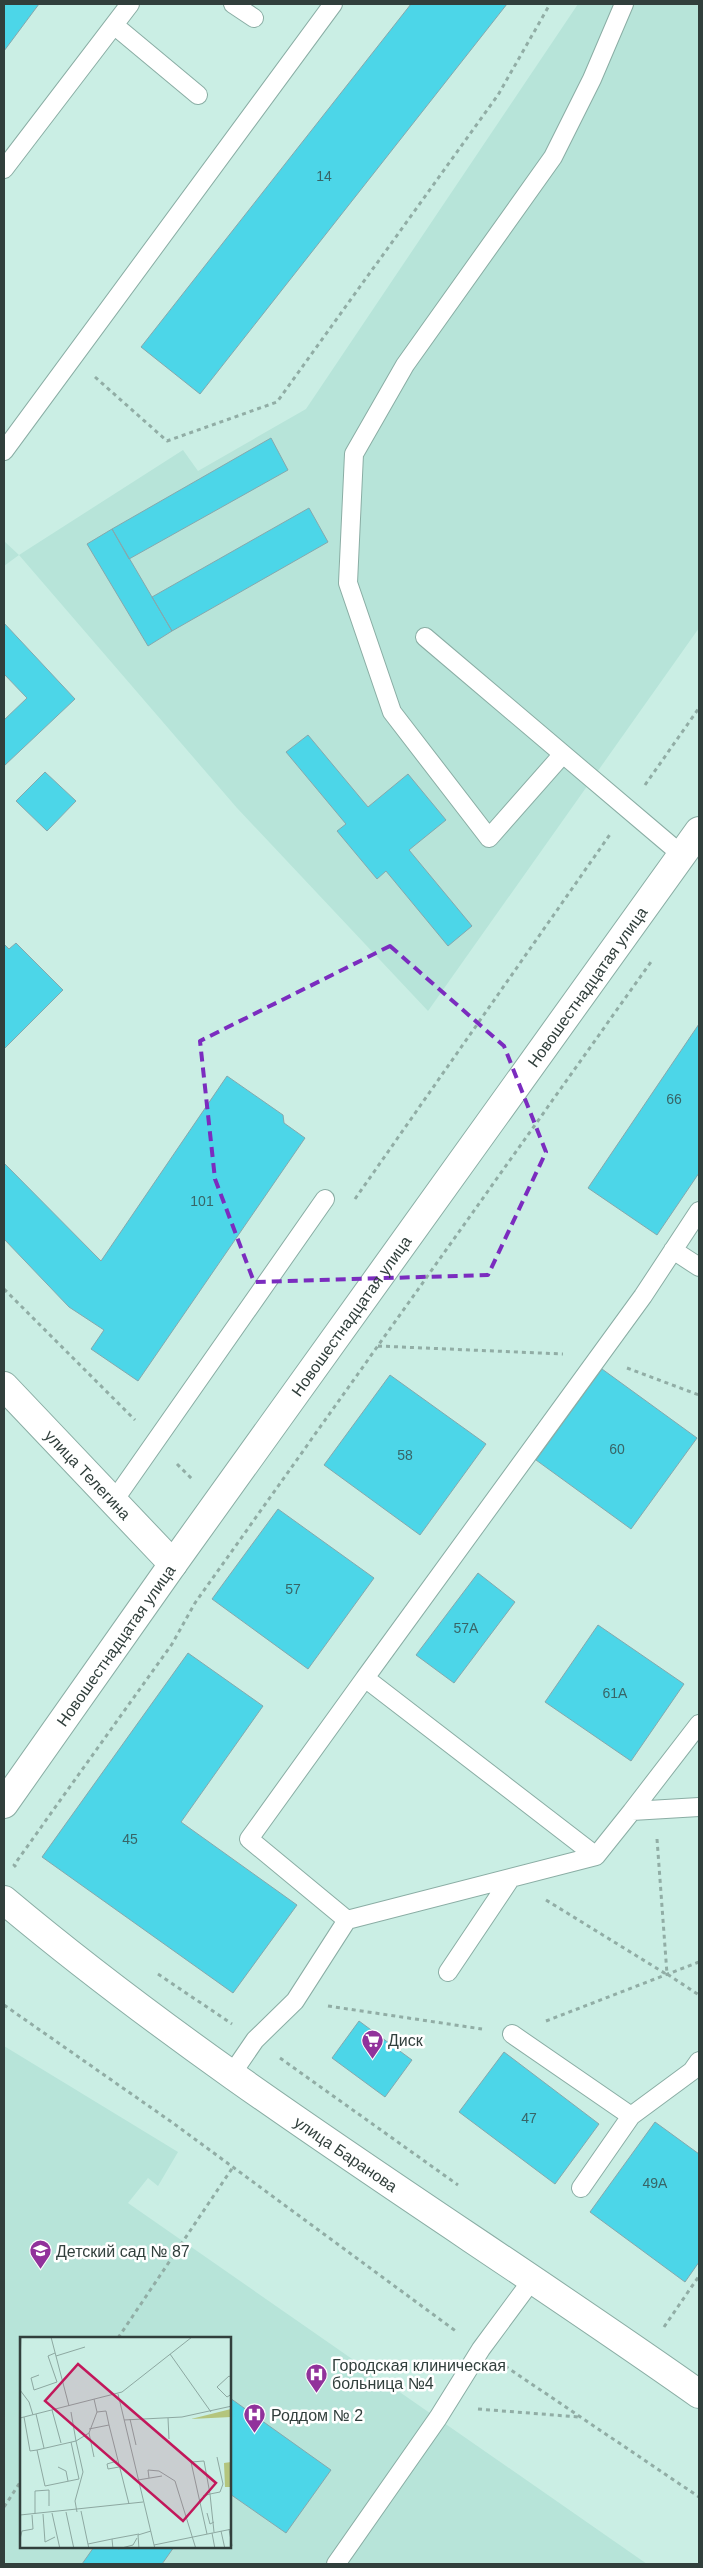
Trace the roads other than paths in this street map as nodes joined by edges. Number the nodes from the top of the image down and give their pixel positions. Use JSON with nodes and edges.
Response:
{"nodes":[{"id":1,"x":130,"y":4,"type":"edge"},
{"id":2,"x":233,"y":4,"type":"edge"},
{"id":3,"x":333,"y":4,"type":"edge"},
{"id":4,"x":624,"y":4,"type":"edge"},
{"id":5,"x":254,"y":18,"type":"dead end"},
{"id":6,"x":114,"y":25,"type":"junction"},
{"id":7,"x":198,"y":95,"type":"dead end"},
{"id":8,"x":4,"y":169,"type":"edge"},
{"id":9,"x":4,"y":451,"type":"edge"},
{"id":10,"x":426,"y":637,"type":"dead end"},
{"id":11,"x":563,"y":754,"type":"junction"},
{"id":12,"x":699,"y":830,"type":"edge"},
{"id":13,"x":682,"y":855,"type":"junction"},
{"id":14,"x":325,"y":1199,"type":"road end"},
{"id":15,"x":699,"y":1211,"type":"edge"},
{"id":16,"x":673,"y":1250,"type":"junction"},
{"id":17,"x":699,"y":1267,"type":"edge"},
{"id":18,"x":4,"y":1386,"type":"edge"},
{"id":19,"x":113,"y":1502,"type":"junction"},
{"id":20,"x":173,"y":1564,"type":"junction"},
{"id":21,"x":365,"y":1678,"type":"junction"},
{"id":22,"x":699,"y":1724,"type":"edge"},
{"id":23,"x":4,"y":1804,"type":"edge"},
{"id":24,"x":699,"y":1807,"type":"edge"},
{"id":25,"x":632,"y":1811,"type":"junction"},
{"id":26,"x":596,"y":1856,"type":"junction"},
{"id":27,"x":510,"y":1878,"type":"junction"},
{"id":28,"x":4,"y":1900,"type":"edge"},
{"id":29,"x":347,"y":1920,"type":"junction"},
{"id":30,"x":448,"y":1972,"type":"dead end"},
{"id":31,"x":512,"y":2034,"type":"dead end"},
{"id":32,"x":699,"y":2061,"type":"edge"},
{"id":33,"x":231,"y":2075,"type":"junction"},
{"id":34,"x":631,"y":2116,"type":"junction"},
{"id":35,"x":581,"y":2188,"type":"dead end"},
{"id":36,"x":532,"y":2280,"type":"junction"},
{"id":37,"x":699,"y":2394,"type":"edge"},
{"id":38,"x":336,"y":2564,"type":"edge"}],
"edges":[{"from":1,"to":6,"type":"lane"},
{"from":2,"to":5,"type":"lane"},
{"from":3,"to":9,"type":"lane"},
{"from":4,"to":11,"type":"lane"},
{"from":6,"to":7,"type":"lane"},
{"from":6,"to":8,"type":"lane"},
{"from":10,"to":11,"type":"lane"},
{"from":11,"to":13,"type":"lane"},
{"from":12,"to":13,"type":"street","name":"Новошестнадцатая улица"},
{"from":13,"to":20,"type":"street","name":"Новошестнадцатая улица"},
{"from":14,"to":19,"type":"lane"},
{"from":15,"to":16,"type":"lane"},
{"from":16,"to":17,"type":"lane"},
{"from":16,"to":21,"type":"lane"},
{"from":18,"to":19,"type":"street","name":"улица Телегина"},
{"from":19,"to":20,"type":"street","name":"улица Телегина"},
{"from":20,"to":23,"type":"street","name":"Новошестнадцатая улица"},
{"from":21,"to":26,"type":"lane"},
{"from":21,"to":29,"type":"lane"},
{"from":22,"to":25,"type":"lane"},
{"from":24,"to":25,"type":"lane"},
{"from":25,"to":26,"type":"lane"},
{"from":26,"to":27,"type":"lane"},
{"from":27,"to":29,"type":"lane"},
{"from":27,"to":30,"type":"lane"},
{"from":28,"to":33,"type":"street","name":"улица Баранова"},
{"from":29,"to":33,"type":"lane"},
{"from":31,"to":34,"type":"lane"},
{"from":32,"to":34,"type":"lane"},
{"from":33,"to":36,"type":"street","name":"улица Баранова"},
{"from":34,"to":35,"type":"lane"},
{"from":36,"to":37,"type":"street","name":"улица Баранова"},
{"from":36,"to":38,"type":"lane"}]}
